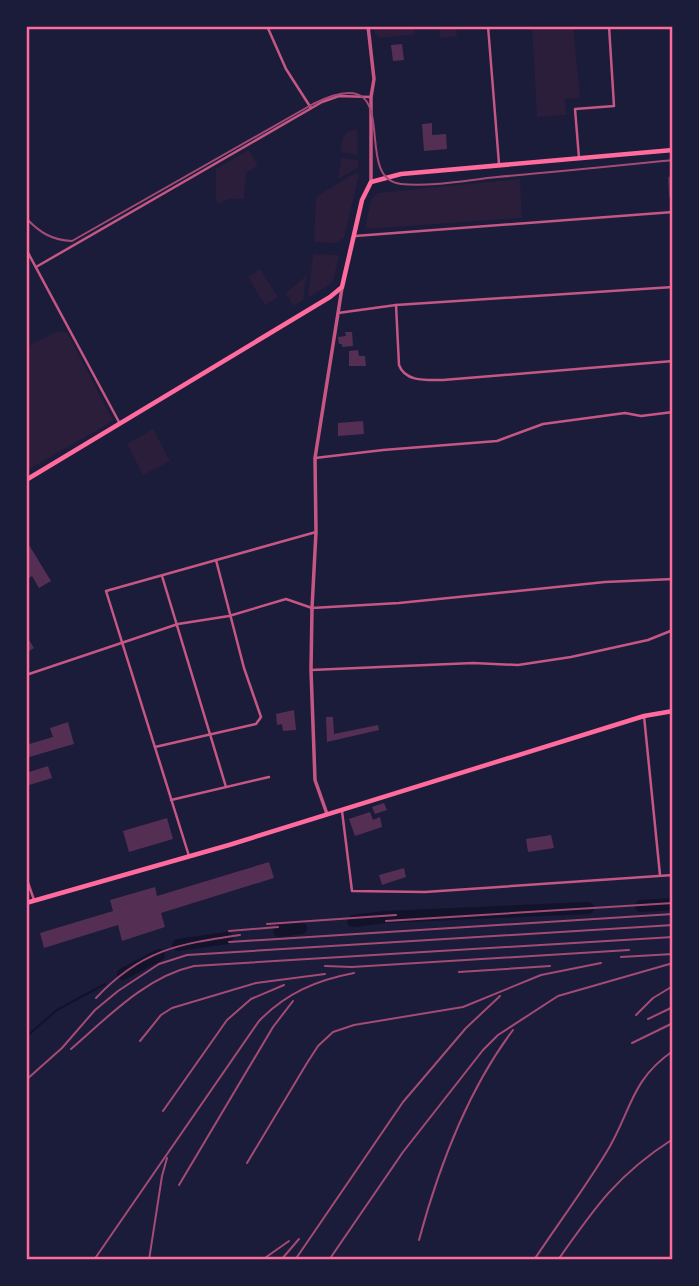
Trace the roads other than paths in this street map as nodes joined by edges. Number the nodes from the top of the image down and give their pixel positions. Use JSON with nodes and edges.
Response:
{"nodes":[{"id":1,"x":267,"y":26,"type":"edge"},
{"id":2,"x":368,"y":26,"type":"edge"},
{"id":3,"x":488,"y":26,"type":"edge"},
{"id":4,"x":609,"y":26,"type":"edge"},
{"id":5,"x":371,"y":97,"type":"junction"},
{"id":6,"x":311,"y":108,"type":"junction"},
{"id":7,"x":673,"y":150,"type":"edge"},
{"id":8,"x":579,"y":158,"type":"junction"},
{"id":9,"x":499,"y":164,"type":"junction"},
{"id":10,"x":371,"y":182,"type":"junction"},
{"id":11,"x":673,"y":212,"type":"edge"},
{"id":12,"x":354,"y":236,"type":"junction"},
{"id":13,"x":26,"y":249,"type":"edge"},
{"id":14,"x":36,"y":267,"type":"junction"},
{"id":15,"x":342,"y":287,"type":"junction"},
{"id":16,"x":673,"y":287,"type":"edge"},
{"id":17,"x":396,"y":305,"type":"junction"},
{"id":18,"x":337,"y":313,"type":"junction"},
{"id":19,"x":673,"y":361,"type":"edge"},
{"id":20,"x":673,"y":412,"type":"edge"},
{"id":21,"x":120,"y":424,"type":"junction"},
{"id":22,"x":316,"y":458,"type":"junction"},
{"id":23,"x":26,"y":480,"type":"edge"},
{"id":24,"x":316,"y":532,"type":"junction"},
{"id":25,"x":216,"y":560,"type":"junction"},
{"id":26,"x":161,"y":575,"type":"junction"},
{"id":27,"x":673,"y":579,"type":"edge"},
{"id":28,"x":312,"y":608,"type":"junction"},
{"id":29,"x":229,"y":616,"type":"junction"},
{"id":30,"x":178,"y":624,"type":"junction"},
{"id":31,"x":673,"y":630,"type":"edge"},
{"id":32,"x":123,"y":642,"type":"junction"},
{"id":33,"x":312,"y":670,"type":"junction"},
{"id":34,"x":26,"y":675,"type":"edge"},
{"id":35,"x":673,"y":711,"type":"edge"},
{"id":36,"x":644,"y":716,"type":"junction"},
{"id":37,"x":209,"y":734,"type":"junction"},
{"id":38,"x":155,"y":747,"type":"junction"},
{"id":39,"x":269,"y":777,"type":"dead end"},
{"id":40,"x":226,"y":787,"type":"junction"},
{"id":41,"x":171,"y":800,"type":"junction"},
{"id":42,"x":341,"y":810,"type":"junction"},
{"id":43,"x":327,"y":814,"type":"junction"},
{"id":44,"x":189,"y":856,"type":"junction"},
{"id":45,"x":660,"y":875,"type":"junction"},
{"id":46,"x":673,"y":875,"type":"edge"},
{"id":47,"x":26,"y":877,"type":"edge"},
{"id":48,"x":34,"y":901,"type":"junction"},
{"id":49,"x":26,"y":903,"type":"edge"}],
"edges":[{"from":1,"to":6,"type":"street"},
{"from":2,"to":5,"type":"street"},
{"from":3,"to":9,"type":"street"},
{"from":4,"to":8,"type":"street"},
{"from":5,"to":6,"type":"street"},
{"from":5,"to":10,"type":"street"},
{"from":6,"to":14,"type":"street"},
{"from":7,"to":8,"type":"main road"},
{"from":8,"to":9,"type":"main road"},
{"from":9,"to":10,"type":"main road"},
{"from":10,"to":12,"type":"main road"},
{"from":11,"to":12,"type":"street"},
{"from":12,"to":15,"type":"main road"},
{"from":13,"to":14,"type":"street"},
{"from":14,"to":21,"type":"street"},
{"from":15,"to":18,"type":"street"},
{"from":15,"to":21,"type":"main road"},
{"from":16,"to":17,"type":"street"},
{"from":17,"to":18,"type":"street"},
{"from":17,"to":19,"type":"street"},
{"from":18,"to":22,"type":"street"},
{"from":20,"to":22,"type":"street"},
{"from":21,"to":23,"type":"main road"},
{"from":22,"to":24,"type":"street"},
{"from":24,"to":25,"type":"street"},
{"from":24,"to":28,"type":"street"},
{"from":25,"to":26,"type":"street"},
{"from":25,"to":29,"type":"street"},
{"from":26,"to":30,"type":"street"},
{"from":26,"to":32,"type":"street"},
{"from":27,"to":28,"type":"street"},
{"from":28,"to":29,"type":"street"},
{"from":28,"to":33,"type":"street"},
{"from":29,"to":30,"type":"street"},
{"from":29,"to":37,"type":"street"},
{"from":30,"to":32,"type":"street"},
{"from":30,"to":37,"type":"street"},
{"from":31,"to":33,"type":"street"},
{"from":32,"to":34,"type":"street"},
{"from":32,"to":38,"type":"street"},
{"from":33,"to":43,"type":"street"},
{"from":35,"to":36,"type":"main road"},
{"from":36,"to":42,"type":"main road"},
{"from":36,"to":45,"type":"street"},
{"from":37,"to":38,"type":"street"},
{"from":37,"to":40,"type":"street"},
{"from":38,"to":41,"type":"street"},
{"from":39,"to":40,"type":"street"},
{"from":40,"to":41,"type":"street"},
{"from":41,"to":44,"type":"street"},
{"from":42,"to":43,"type":"main road"},
{"from":42,"to":45,"type":"street"},
{"from":43,"to":44,"type":"main road"},
{"from":44,"to":48,"type":"main road"},
{"from":45,"to":46,"type":"street"},
{"from":47,"to":48,"type":"street"},
{"from":48,"to":49,"type":"main road"}]}
